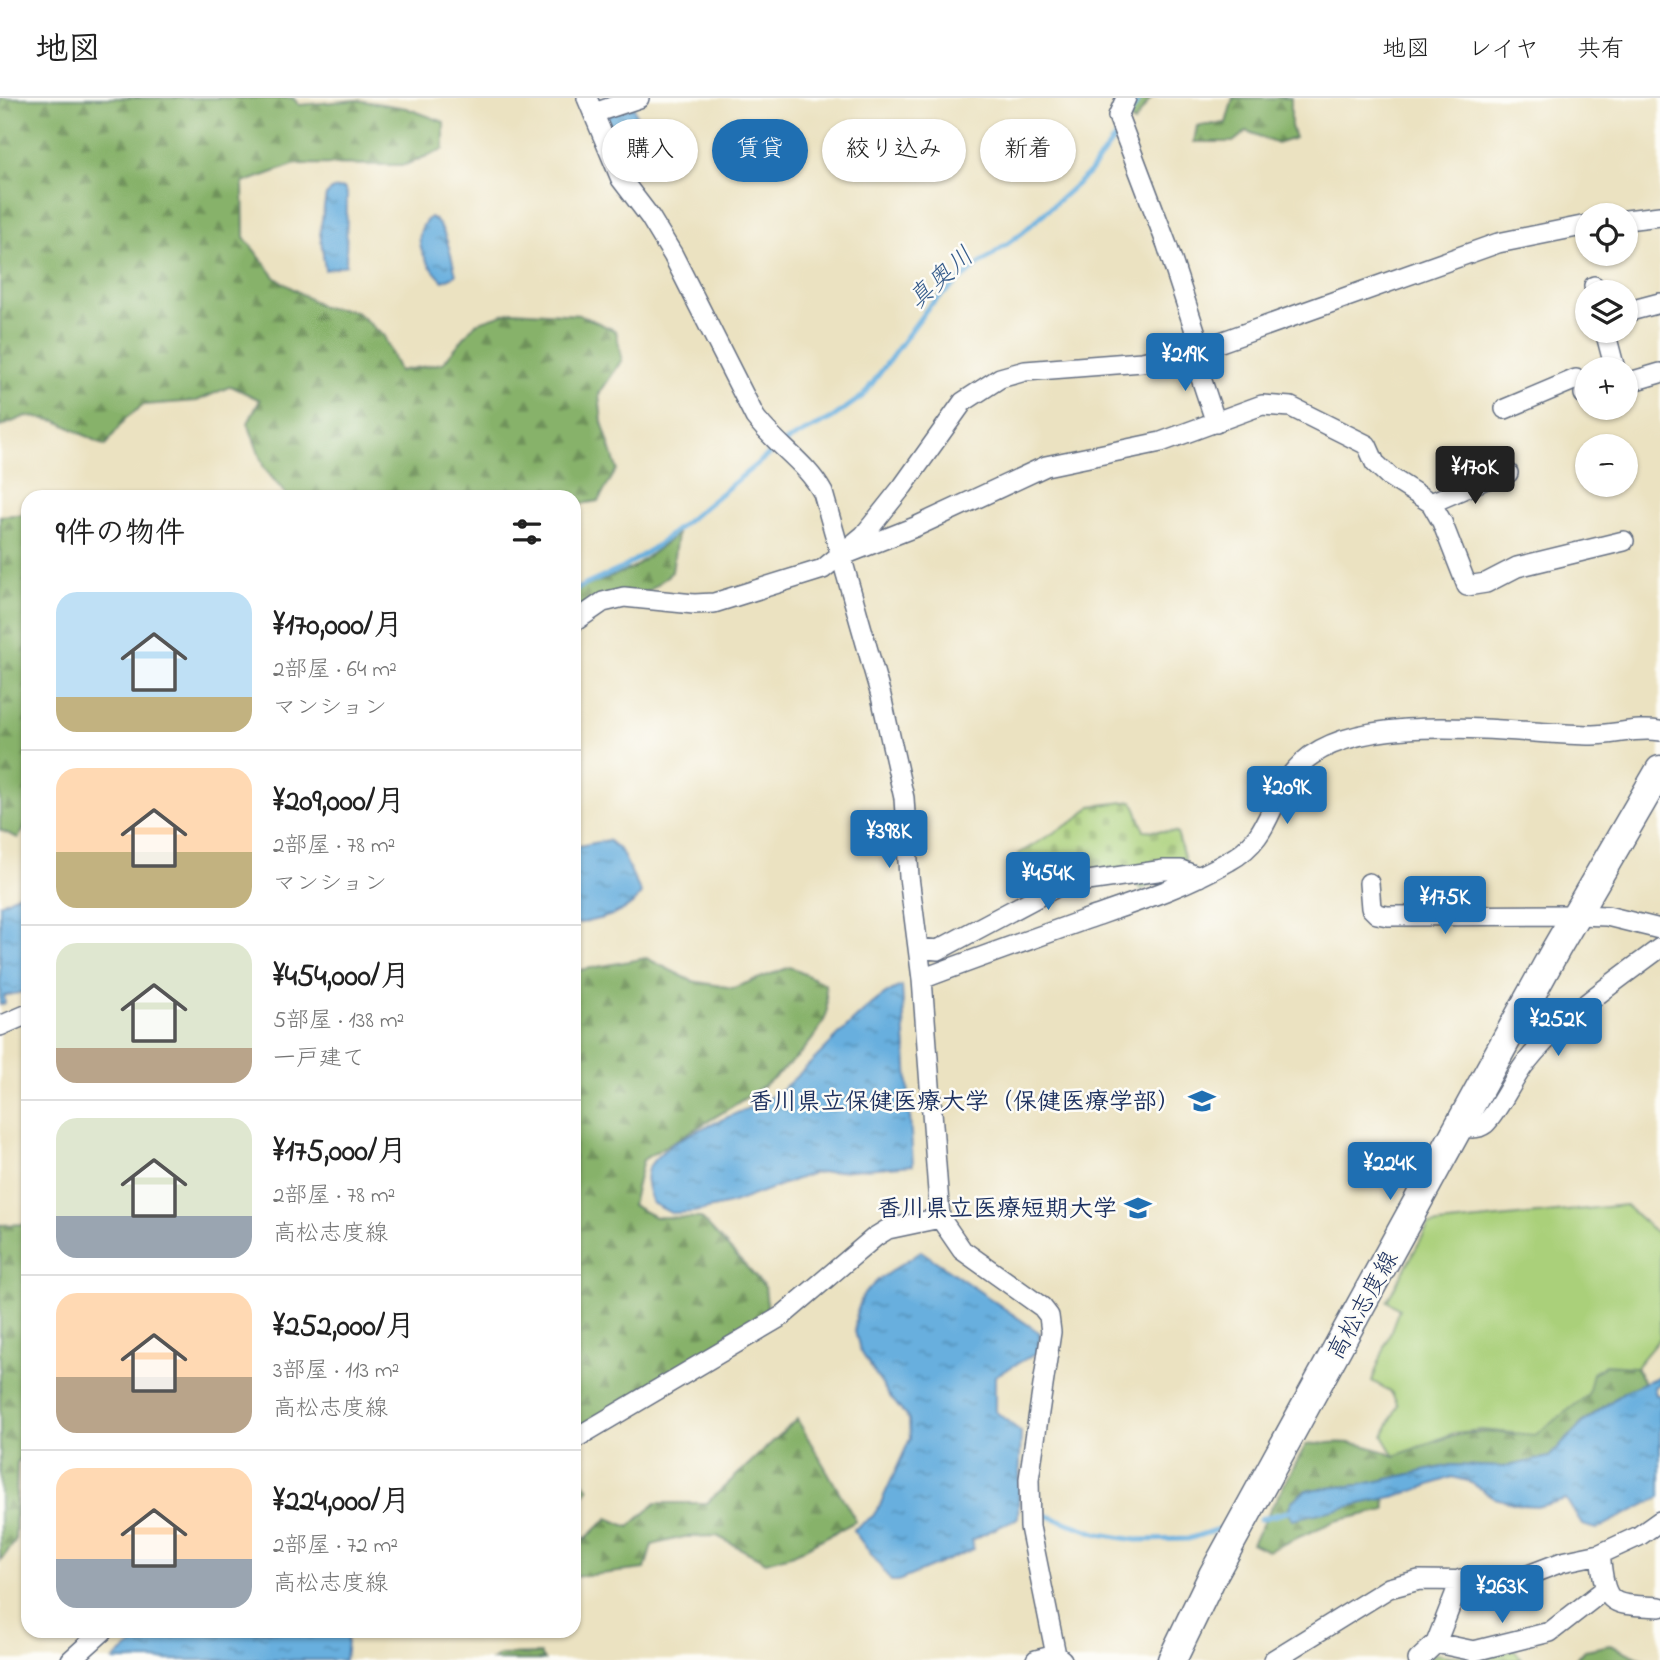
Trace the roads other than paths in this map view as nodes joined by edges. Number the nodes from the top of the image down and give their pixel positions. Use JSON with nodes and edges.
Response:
{"nodes":[{"id":1,"x":639,"y":98,"type":"edge"},
{"id":2,"x":1126,"y":98,"type":"edge"},
{"id":3,"x":590,"y":106,"type":"edge"},
{"id":4,"x":1660,"y":216,"type":"edge"},
{"id":5,"x":1638,"y":219,"type":"edge"},
{"id":6,"x":1575,"y":227,"type":"edge"},
{"id":7,"x":1660,"y":303,"type":"edge"},
{"id":8,"x":1638,"y":309,"type":"edge"},
{"id":9,"x":1197,"y":350,"type":"junction"},
{"id":10,"x":1660,"y":373,"type":"edge"},
{"id":11,"x":1638,"y":379,"type":"edge"},
{"id":12,"x":1575,"y":391,"type":"edge"},
{"id":13,"x":1505,"y":409,"type":"dead end"},
{"id":14,"x":1216,"y":423,"type":"junction"},
{"id":15,"x":1508,"y":474,"type":"dead end"},
{"id":16,"x":1431,"y":503,"type":"junction"},
{"id":17,"x":1624,"y":541,"type":"dead end"},
{"id":18,"x":840,"y":557,"type":"junction"},
{"id":19,"x":581,"y":617,"type":"edge"},
{"id":20,"x":1660,"y":731,"type":"edge"},
{"id":21,"x":1660,"y":769,"type":"edge"},
{"id":22,"x":1199,"y":877,"type":"junction"},
{"id":23,"x":1369,"y":883,"type":"dead end"},
{"id":24,"x":1576,"y":915,"type":"junction"},
{"id":25,"x":1660,"y":929,"type":"edge"},
{"id":26,"x":918,"y":948,"type":"junction"},
{"id":27,"x":1660,"y":948,"type":"edge"},
{"id":28,"x":922,"y":979,"type":"junction"},
{"id":29,"x":21,"y":1017,"type":"edge"},
{"id":30,"x":0,"y":1026,"type":"edge"},
{"id":31,"x":1459,"y":1126,"type":"junction"},
{"id":32,"x":940,"y":1218,"type":"junction"},
{"id":33,"x":581,"y":1435,"type":"edge"},
{"id":34,"x":1660,"y":1521,"type":"edge"},
{"id":35,"x":1600,"y":1554,"type":"junction"},
{"id":36,"x":1461,"y":1580,"type":"junction"},
{"id":37,"x":1604,"y":1590,"type":"junction"},
{"id":38,"x":1660,"y":1607,"type":"edge"},
{"id":39,"x":95,"y":1638,"type":"edge"},
{"id":40,"x":1436,"y":1643,"type":"junction"},
{"id":41,"x":1059,"y":1657,"type":"edge"},
{"id":42,"x":71,"y":1660,"type":"edge"},
{"id":43,"x":1036,"y":1660,"type":"edge"},
{"id":44,"x":1172,"y":1660,"type":"edge"},
{"id":45,"x":1273,"y":1660,"type":"edge"},
{"id":46,"x":1418,"y":1660,"type":"edge"}],
"edges":[{"from":1,"to":3,"type":"street"},
{"from":2,"to":9,"type":"street"},
{"from":3,"to":18,"type":"street"},
{"from":4,"to":5,"type":"street"},
{"from":6,"to":9,"type":"street"},
{"from":7,"to":8,"type":"street"},
{"from":9,"to":14,"type":"street"},
{"from":9,"to":18,"type":"street"},
{"from":10,"to":11,"type":"street"},
{"from":12,"to":13,"type":"street"},
{"from":14,"to":16,"type":"street"},
{"from":14,"to":18,"type":"street"},
{"from":15,"to":16,"type":"street"},
{"from":16,"to":17,"type":"street"},
{"from":18,"to":19,"type":"street"},
{"from":18,"to":26,"type":"street"},
{"from":20,"to":22,"type":"street"},
{"from":21,"to":24,"type":"main road","name":"高松志度線"},
{"from":22,"to":26,"type":"street"},
{"from":22,"to":28,"type":"street"},
{"from":23,"to":24,"type":"street"},
{"from":24,"to":25,"type":"street"},
{"from":24,"to":31,"type":"main road","name":"高松志度線"},
{"from":26,"to":28,"type":"street"},
{"from":27,"to":31,"type":"street"},
{"from":28,"to":32,"type":"street"},
{"from":29,"to":30,"type":"street"},
{"from":31,"to":44,"type":"main road","name":"高松志度線"},
{"from":32,"to":33,"type":"street"},
{"from":32,"to":41,"type":"street"},
{"from":34,"to":35,"type":"street"},
{"from":35,"to":36,"type":"street"},
{"from":35,"to":37,"type":"street"},
{"from":36,"to":40,"type":"street"},
{"from":36,"to":45,"type":"street"},
{"from":37,"to":38,"type":"street"},
{"from":37,"to":40,"type":"street"},
{"from":39,"to":42,"type":"street"},
{"from":40,"to":46,"type":"street"},
{"from":41,"to":43,"type":"street"}]}
